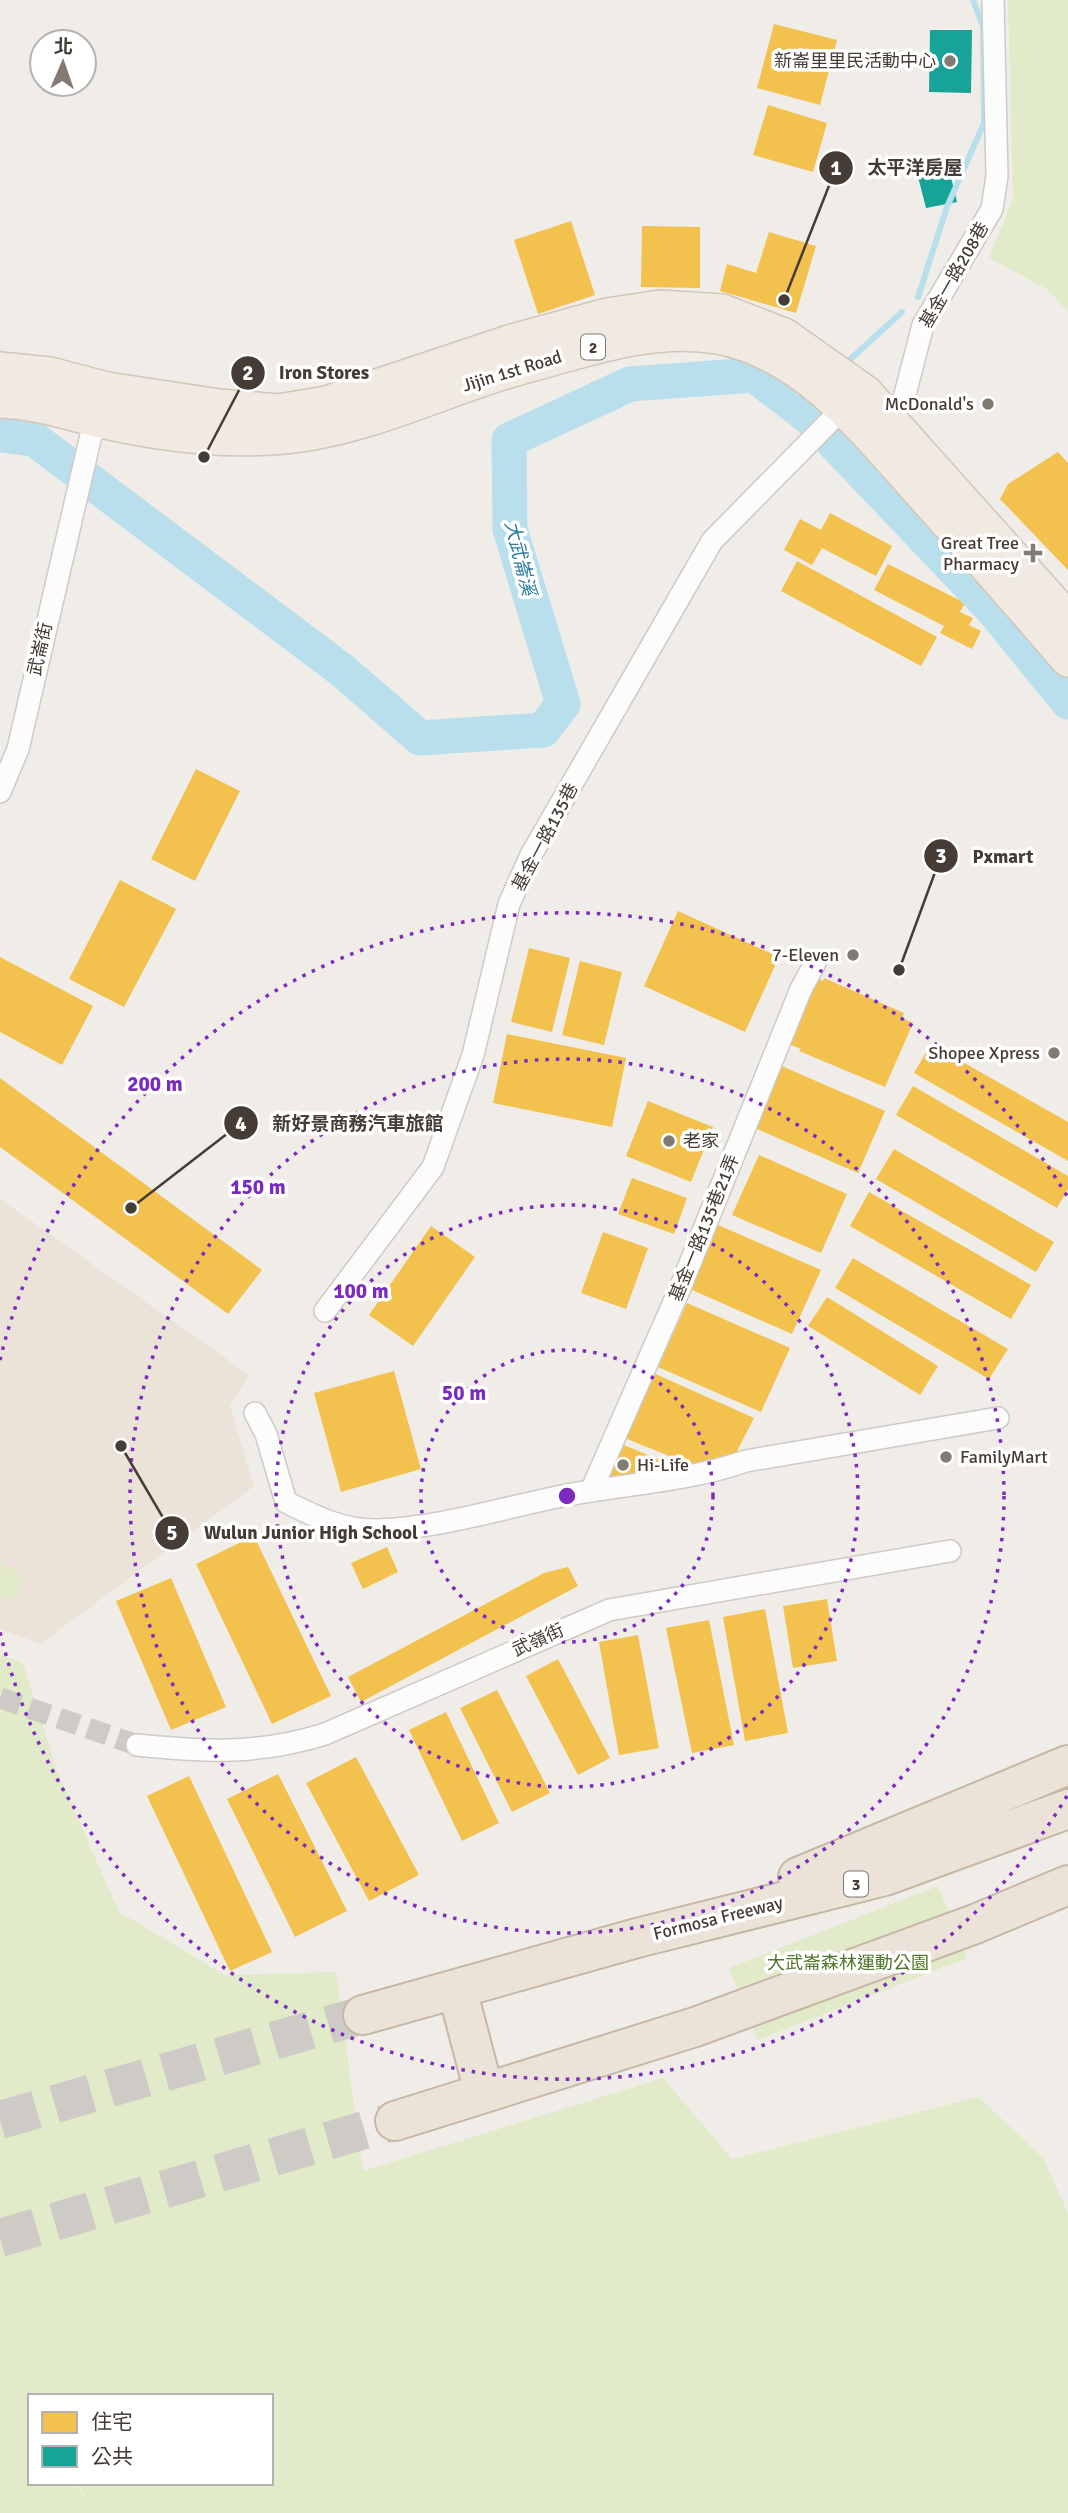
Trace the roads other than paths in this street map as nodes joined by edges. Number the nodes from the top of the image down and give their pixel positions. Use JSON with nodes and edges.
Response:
{"nodes":[{"id":1,"x":993,"y":0,"type":"edge"},
{"id":2,"x":0,"y":370,"type":"edge"},
{"id":3,"x":0,"y":400,"type":"edge"},
{"id":4,"x":838,"y":414,"type":"junction"},
{"id":5,"x":100,"y":415,"type":"junction"},
{"id":6,"x":888,"y":416,"type":"junction"},
{"id":7,"x":1068,"y":620,"type":"edge"},
{"id":8,"x":1068,"y":659,"type":"edge"},
{"id":9,"x":0,"y":792,"type":"edge"},
{"id":10,"x":815,"y":964,"type":"dead end"},
{"id":11,"x":325,"y":1311,"type":"dead end"},
{"id":12,"x":255,"y":1413,"type":"dead end"},
{"id":13,"x":998,"y":1418,"type":"dead end"},
{"id":14,"x":591,"y":1492,"type":"junction"},
{"id":15,"x":950,"y":1551,"type":"dead end"},
{"id":16,"x":137,"y":1745,"type":"tunnel mouth"},
{"id":17,"x":1067,"y":1766,"type":"edge"},
{"id":18,"x":1068,"y":1809,"type":"edge"},
{"id":19,"x":1068,"y":1885,"type":"edge"},
{"id":20,"x":1068,"y":1912,"type":"edge"},
{"id":21,"x":637,"y":1938,"type":"junction"},
{"id":22,"x":457,"y":1989,"type":"junction"},
{"id":23,"x":363,"y":2015,"type":"tunnel mouth"},
{"id":24,"x":695,"y":2027,"type":"junction"},
{"id":25,"x":484,"y":2092,"type":"junction"},
{"id":26,"x":395,"y":2121,"type":"tunnel mouth"}],
"edges":[{"from":1,"to":6,"type":"street","name":"基金一路208巷"},
{"from":2,"to":5,"type":"main road","name":"Jijin 1st Road","number":"2"},
{"from":3,"to":5,"type":"main road","name":"Jijin 1st Road","number":"2"},
{"from":4,"to":5,"type":"main road","name":"Jijin 1st Road","number":"2"},
{"from":4,"to":6,"type":"street"},
{"from":4,"to":8,"type":"main road","name":"Jijin 1st Road","number":"2"},
{"from":4,"to":11,"type":"street","name":"基金一路135巷"},
{"from":5,"to":6,"type":"main road","name":"Jijin 1st Road","number":"2"},
{"from":5,"to":9,"type":"street","name":"武崙街"},
{"from":6,"to":7,"type":"main road","name":"Jijin 1st Road","number":"2"},
{"from":10,"to":14,"type":"street","name":"基金一路135巷21弄"},
{"from":12,"to":14,"type":"street"},
{"from":13,"to":14,"type":"street"},
{"from":15,"to":16,"type":"street","name":"武嶺街"},
{"from":17,"to":21,"type":"highway"},
{"from":18,"to":21,"type":"highway","name":"Formosa Freeway","number":"3"},
{"from":19,"to":24,"type":"highway"},
{"from":20,"to":24,"type":"highway"},
{"from":21,"to":22,"type":"highway","name":"Formosa Freeway","number":"3"},
{"from":22,"to":23,"type":"highway","name":"Formosa Freeway","number":"3"},
{"from":22,"to":25,"type":"highway"},
{"from":24,"to":25,"type":"highway"},
{"from":25,"to":26,"type":"highway"}]}
